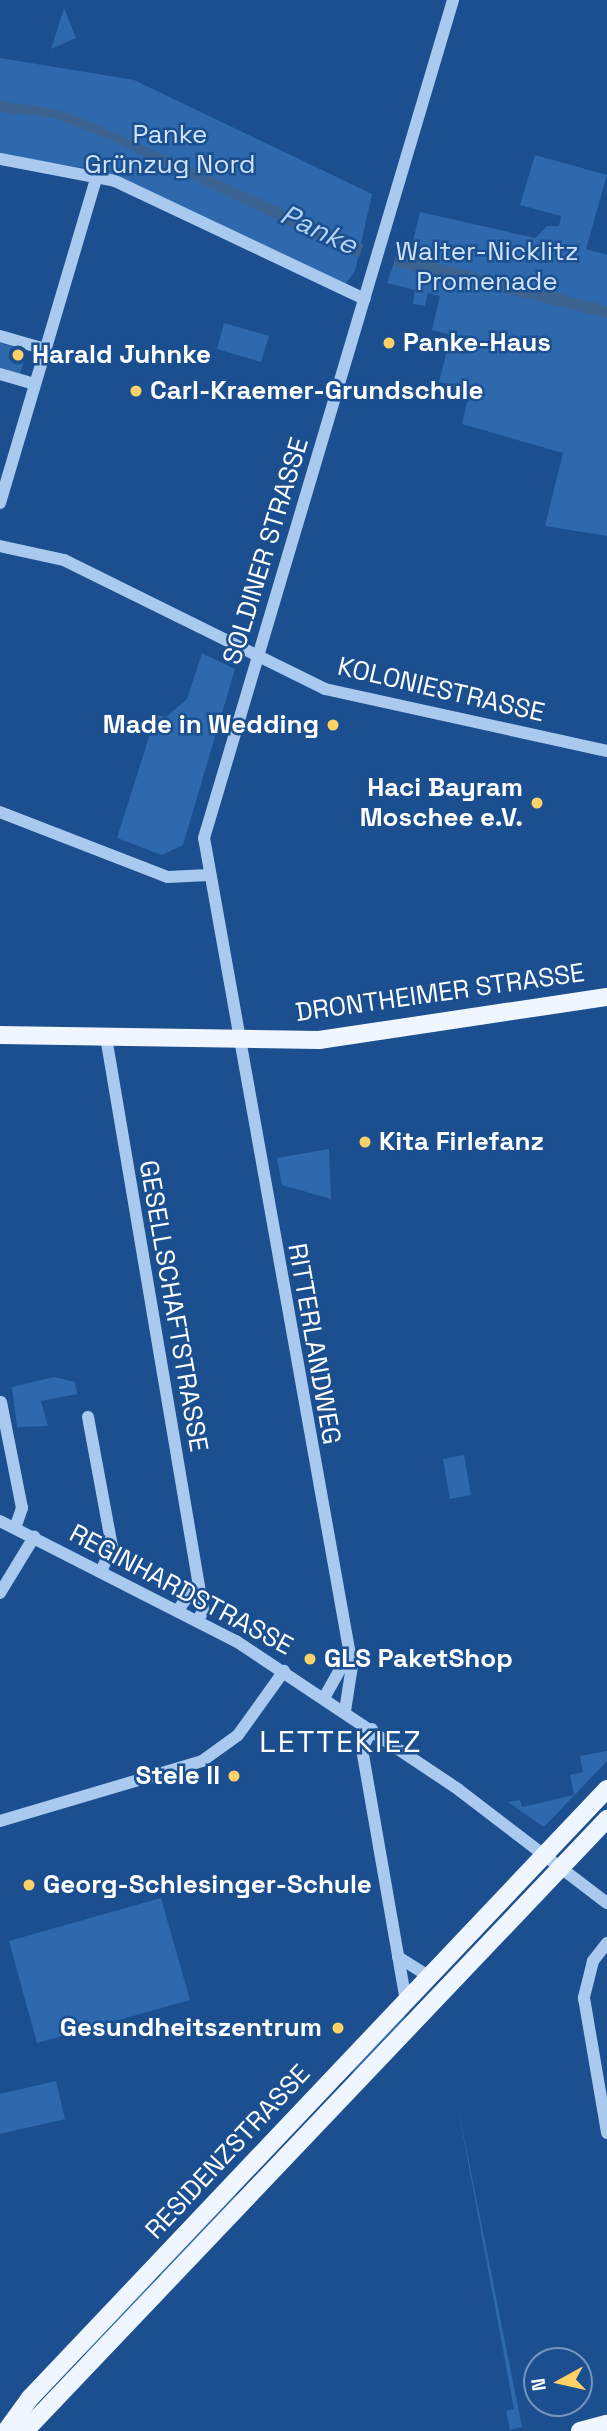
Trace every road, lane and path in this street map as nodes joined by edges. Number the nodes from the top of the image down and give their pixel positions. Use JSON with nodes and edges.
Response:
{"nodes":[{"id":1,"x":453,"y":0,"type":"edge"},
{"id":2,"x":0,"y":159,"type":"edge"},
{"id":3,"x":97,"y":175,"type":"junction"},
{"id":4,"x":365,"y":299,"type":"junction"},
{"id":5,"x":0,"y":336,"type":"edge"},
{"id":6,"x":46,"y":349,"type":"junction"},
{"id":7,"x":0,"y":374,"type":"edge"},
{"id":8,"x":35,"y":384,"type":"junction"},
{"id":9,"x":0,"y":503,"type":"edge"},
{"id":10,"x":0,"y":546,"type":"edge"},
{"id":11,"x":259,"y":656,"type":"junction"},
{"id":12,"x":607,"y":751,"type":"edge"},
{"id":13,"x":0,"y":811,"type":"edge"},
{"id":14,"x":208,"y":875,"type":"junction"},
{"id":15,"x":607,"y":997,"type":"edge"},
{"id":16,"x":0,"y":1035,"type":"edge"},
{"id":17,"x":106,"y":1037,"type":"junction"},
{"id":18,"x":237,"y":1039,"type":"junction"},
{"id":19,"x":1,"y":1402,"type":"edge"},
{"id":20,"x":88,"y":1416,"type":"dead end"},
{"id":21,"x":0,"y":1521,"type":"edge"},
{"id":22,"x":15,"y":1528,"type":"junction"},
{"id":23,"x":34,"y":1537,"type":"junction"},
{"id":24,"x":101,"y":1572,"type":"junction"},
{"id":25,"x":198,"y":1582,"type":"junction"},
{"id":26,"x":0,"y":1593,"type":"edge"},
{"id":27,"x":178,"y":1610,"type":"junction"},
{"id":28,"x":198,"y":1620,"type":"junction"},
{"id":29,"x":346,"y":1657,"type":"junction"},
{"id":30,"x":284,"y":1671,"type":"junction"},
{"id":31,"x":324,"y":1698,"type":"junction"},
{"id":32,"x":345,"y":1711,"type":"junction"},
{"id":33,"x":372,"y":1729,"type":"junction"},
{"id":34,"x":607,"y":1790,"type":"edge"},
{"id":35,"x":607,"y":1819,"type":"edge"},
{"id":36,"x":0,"y":1821,"type":"edge"},
{"id":37,"x":547,"y":1853,"type":"junction"},
{"id":38,"x":563,"y":1865,"type":"junction"},
{"id":39,"x":607,"y":1903,"type":"edge"},
{"id":40,"x":607,"y":1943,"type":"edge"},
{"id":41,"x":398,"y":1957,"type":"junction"},
{"id":42,"x":430,"y":1977,"type":"junction"},
{"id":43,"x":406,"y":2002,"type":"junction"},
{"id":44,"x":607,"y":2133,"type":"edge"},
{"id":45,"x":607,"y":2424,"type":"edge"},
{"id":46,"x":6,"y":2431,"type":"edge"},
{"id":47,"x":25,"y":2431,"type":"edge"},
{"id":48,"x":580,"y":2431,"type":"edge"}],
"edges":[{"from":1,"to":4,"type":"street","name":"SOLDINER STRASSE"},
{"from":2,"to":3,"type":"street"},
{"from":3,"to":4,"type":"street"},
{"from":3,"to":6,"type":"street"},
{"from":4,"to":11,"type":"street","name":"SOLDINER STRASSE"},
{"from":5,"to":6,"type":"street"},
{"from":6,"to":8,"type":"street"},
{"from":7,"to":8,"type":"street"},
{"from":8,"to":9,"type":"street"},
{"from":10,"to":11,"type":"street","name":"KOLONIESTRASSE"},
{"from":11,"to":12,"type":"street","name":"KOLONIESTRASSE"},
{"from":11,"to":14,"type":"street","name":"SOLDINER STRASSE"},
{"from":13,"to":14,"type":"street"},
{"from":14,"to":18,"type":"street","name":"SOLDINER STRASSE"},
{"from":15,"to":18,"type":"main road","name":"DRONTHEIMER STRASSE"},
{"from":16,"to":17,"type":"main road","name":"DRONTHEIMER STRASSE"},
{"from":17,"to":18,"type":"main road","name":"DRONTHEIMER STRASSE"},
{"from":17,"to":25,"type":"street","name":"GESELLSCHAFTSTRASSE"},
{"from":18,"to":29,"type":"street","name":"RITTERLANDWEG"},
{"from":19,"to":22,"type":"street"},
{"from":20,"to":24,"type":"street"},
{"from":21,"to":22,"type":"street","name":"REGINHARDSTRASSE"},
{"from":22,"to":23,"type":"street","name":"REGINHARDSTRASSE"},
{"from":23,"to":24,"type":"street","name":"REGINHARDSTRASSE"},
{"from":23,"to":26,"type":"street"},
{"from":24,"to":27,"type":"street","name":"REGINHARDSTRASSE"},
{"from":25,"to":27,"type":"street"},
{"from":25,"to":28,"type":"street","name":"GESELLSCHAFTSTRASSE"},
{"from":27,"to":28,"type":"street","name":"REGINHARDSTRASSE"},
{"from":28,"to":30,"type":"street","name":"REGINHARDSTRASSE"},
{"from":29,"to":31,"type":"street"},
{"from":29,"to":32,"type":"street","name":"RITTERLANDWEG"},
{"from":30,"to":31,"type":"street","name":"REGINHARDSTRASSE"},
{"from":30,"to":36,"type":"street"},
{"from":31,"to":32,"type":"street","name":"REGINHARDSTRASSE"},
{"from":32,"to":33,"type":"street","name":"REGINHARDSTRASSE"},
{"from":33,"to":37,"type":"street","name":"REGINHARDSTRASSE"},
{"from":33,"to":41,"type":"street"},
{"from":34,"to":37,"type":"main road","name":"RESIDENZSTRASSE"},
{"from":35,"to":38,"type":"main road","name":"RESIDENZSTRASSE"},
{"from":37,"to":38,"type":"street","name":"REGINHARDSTRASSE"},
{"from":37,"to":42,"type":"main road","name":"RESIDENZSTRASSE"},
{"from":38,"to":39,"type":"street","name":"REGINHARDSTRASSE"},
{"from":38,"to":47,"type":"main road","name":"RESIDENZSTRASSE"},
{"from":40,"to":44,"type":"street"},
{"from":41,"to":42,"type":"street"},
{"from":41,"to":43,"type":"street"},
{"from":42,"to":43,"type":"main road","name":"RESIDENZSTRASSE"},
{"from":43,"to":46,"type":"main road","name":"RESIDENZSTRASSE"},
{"from":45,"to":48,"type":"main road"}]}
